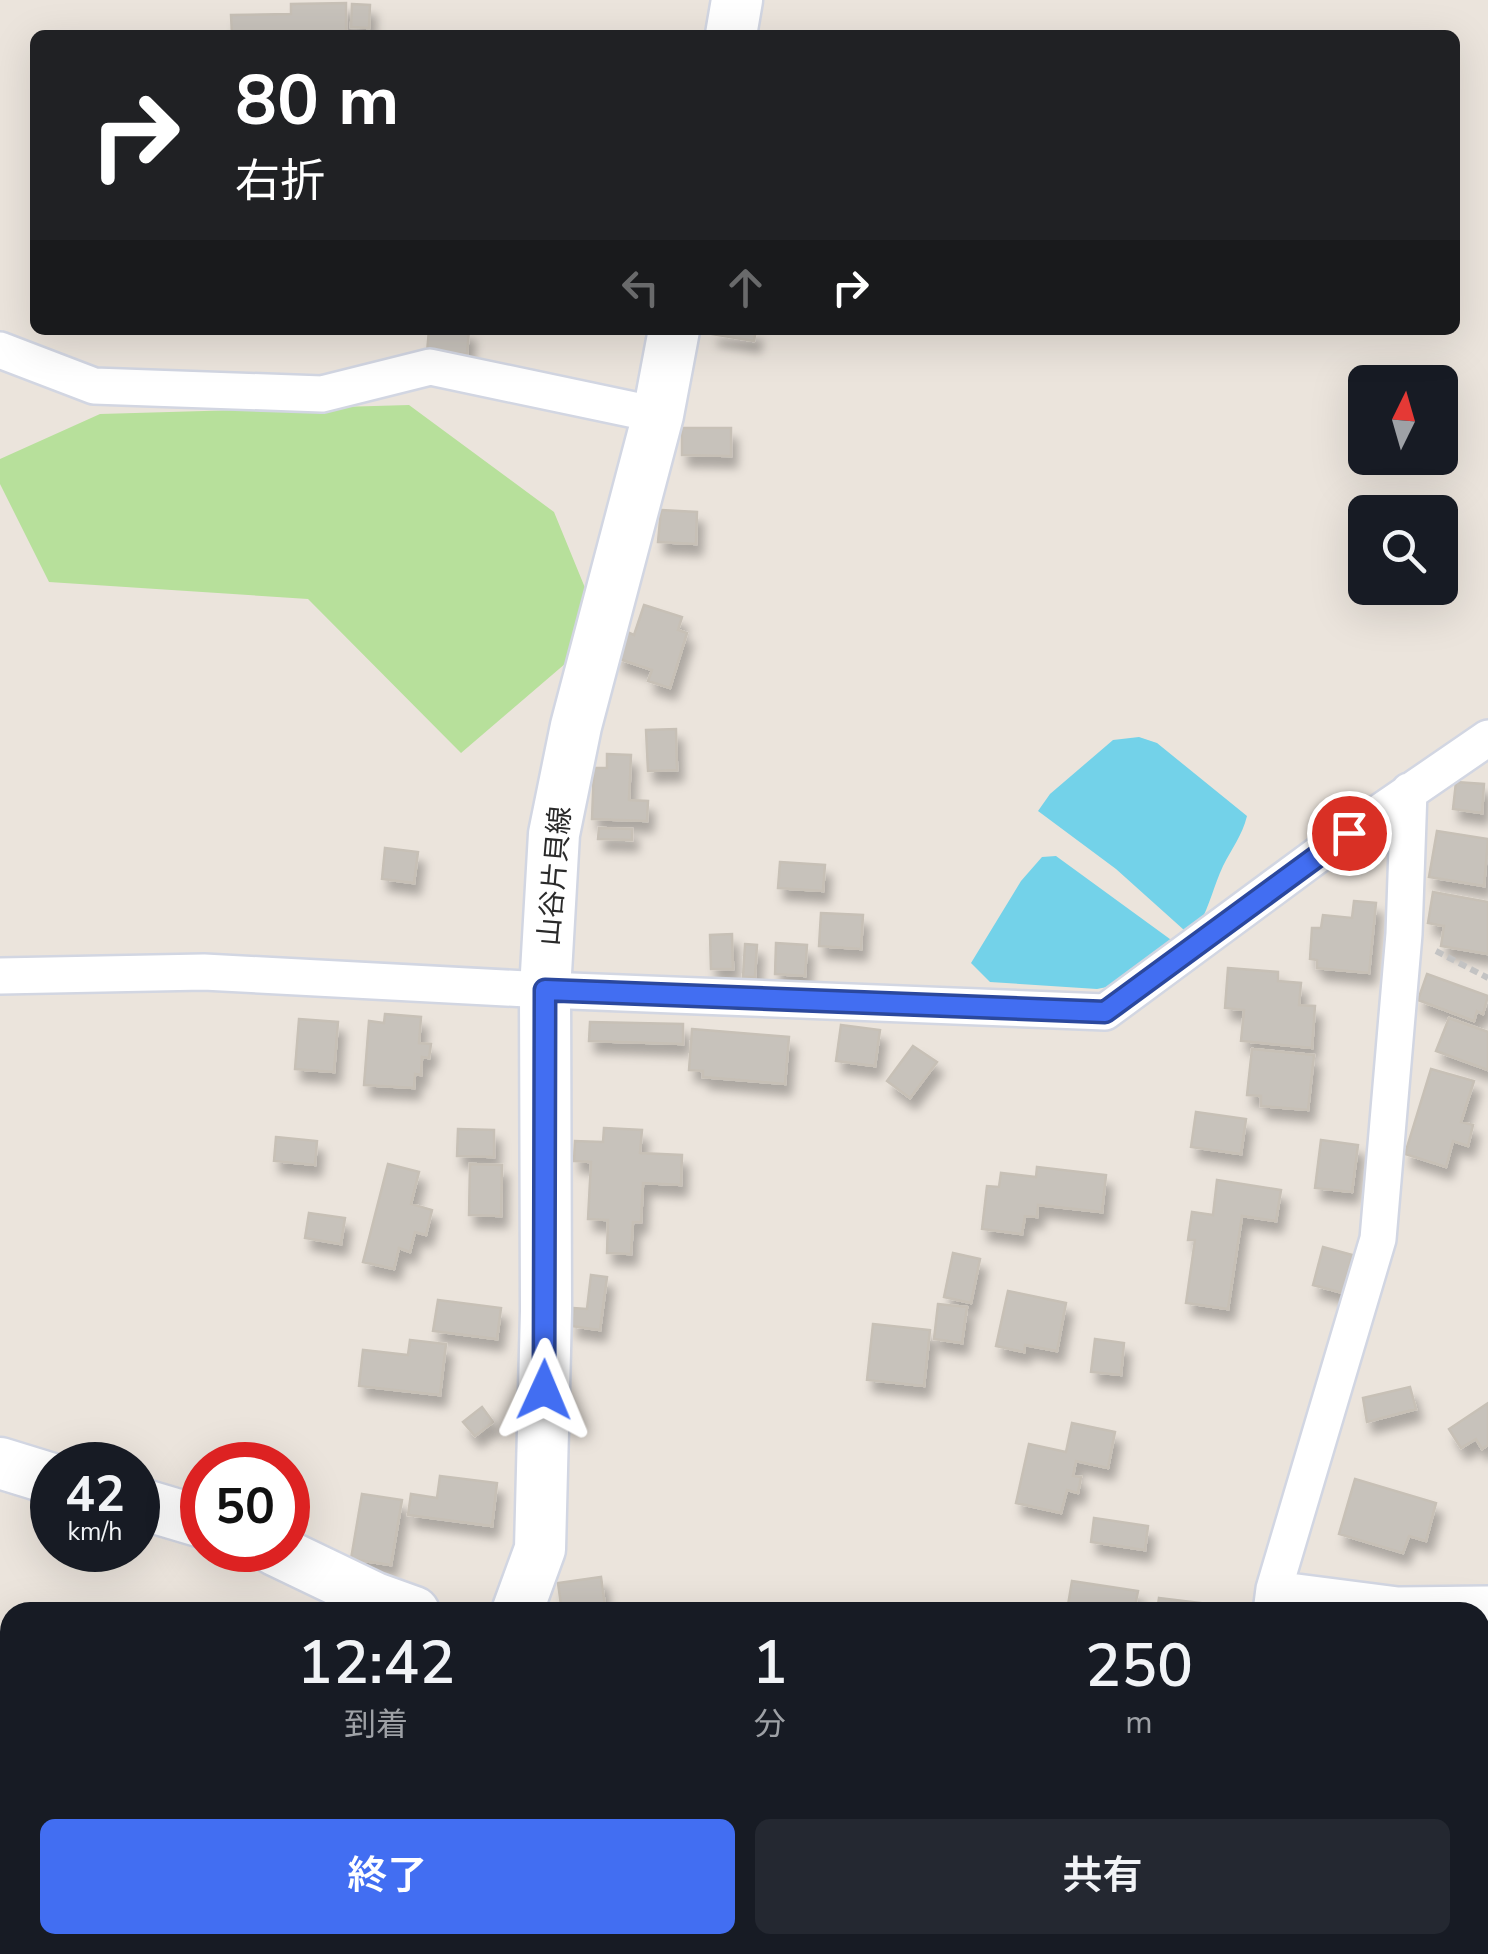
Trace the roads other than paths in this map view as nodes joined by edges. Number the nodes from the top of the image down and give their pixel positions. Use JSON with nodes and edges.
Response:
{"nodes":[{"id":1,"x":737,"y":0,"type":"edge"},
{"id":2,"x":731,"y":30,"type":"edge"},
{"id":3,"x":673,"y":335,"type":"edge"},
{"id":4,"x":0,"y":350,"type":"edge"},
{"id":5,"x":658,"y":415,"type":"junction"},
{"id":6,"x":1488,"y":738,"type":"edge"},
{"id":7,"x":1410,"y":791,"type":"junction"},
{"id":8,"x":0,"y":976,"type":"edge"},
{"id":9,"x":545,"y":990,"type":"junction"},
{"id":10,"x":0,"y":1463,"type":"edge"},
{"id":11,"x":30,"y":1472,"type":"edge"},
{"id":12,"x":310,"y":1566,"type":"edge"},
{"id":13,"x":1272,"y":1601,"type":"edge"},
{"id":14,"x":386,"y":1602,"type":"edge"},
{"id":15,"x":521,"y":1602,"type":"edge"},
{"id":16,"x":1297,"y":1602,"type":"edge"}],
"edges":[{"from":1,"to":2,"type":"main road"},
{"from":3,"to":5,"type":"main road","name":"山谷片貝線"},
{"from":4,"to":5,"type":"street"},
{"from":5,"to":9,"type":"main road","name":"山谷片貝線"},
{"from":6,"to":7,"type":"street"},
{"from":7,"to":9,"type":"street"},
{"from":7,"to":13,"type":"street"},
{"from":8,"to":9,"type":"street"},
{"from":9,"to":15,"type":"main road","name":"山谷片貝線"},
{"from":10,"to":11,"type":"main road"},
{"from":12,"to":14,"type":"main road"},
{"from":13,"to":16,"type":"street"}]}
